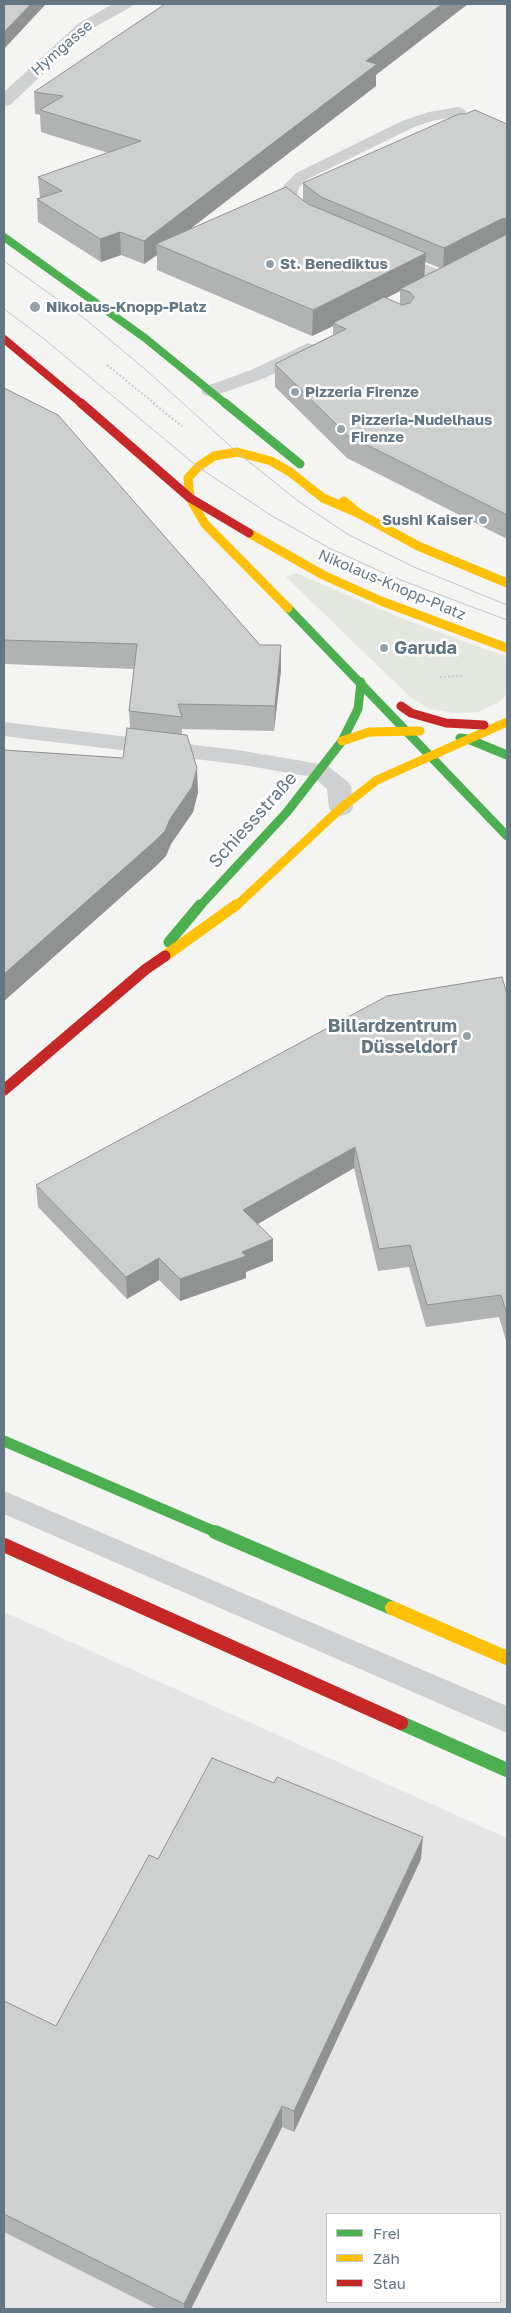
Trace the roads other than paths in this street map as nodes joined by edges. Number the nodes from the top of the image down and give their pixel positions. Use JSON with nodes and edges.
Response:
{"nodes":[{"id":1,"x":125,"y":4,"type":"edge"},
{"id":2,"x":4,"y":101,"type":"edge"},
{"id":3,"x":458,"y":112,"type":"edge"},
{"id":4,"x":323,"y":227,"type":"edge"},
{"id":5,"x":4,"y":238,"type":"edge"},
{"id":6,"x":375,"y":249,"type":"edge"},
{"id":7,"x":453,"y":274,"type":"joint"},
{"id":8,"x":422,"y":291,"type":"edge"},
{"id":9,"x":4,"y":339,"type":"edge"},
{"id":10,"x":324,"y":340,"type":"edge"},
{"id":11,"x":211,"y":391,"type":"junction"},
{"id":12,"x":190,"y":498,"type":"junction"},
{"id":13,"x":358,"y":513,"type":"junction"},
{"id":14,"x":507,"y":583,"type":"edge"},
{"id":15,"x":507,"y":648,"type":"edge"},
{"id":16,"x":361,"y":682,"type":"junction"},
{"id":17,"x":507,"y":721,"type":"edge"},
{"id":18,"x":4,"y":729,"type":"edge"},
{"id":19,"x":408,"y":730,"type":"junction"},
{"id":20,"x":434,"y":734,"type":"dead end"},
{"id":21,"x":451,"y":736,"type":"dead end"},
{"id":22,"x":468,"y":739,"type":"junction"},
{"id":23,"x":342,"y":741,"type":"junction"},
{"id":24,"x":431,"y":755,"type":"junction"},
{"id":25,"x":507,"y":755,"type":"edge"},
{"id":26,"x":320,"y":771,"type":"junction"},
{"id":27,"x":341,"y":808,"type":"junction"},
{"id":28,"x":507,"y":836,"type":"edge"},
{"id":29,"x":146,"y":969,"type":"junction"},
{"id":30,"x":4,"y":1090,"type":"edge"},
{"id":31,"x":4,"y":1441,"type":"edge"},
{"id":32,"x":4,"y":1502,"type":"edge"},
{"id":33,"x":4,"y":1545,"type":"edge"},
{"id":34,"x":507,"y":1658,"type":"edge"},
{"id":35,"x":507,"y":1720,"type":"edge"},
{"id":36,"x":507,"y":1770,"type":"edge"}],
"edges":[{"from":1,"to":2,"type":"street","name":"Hymgasse"},
{"from":3,"to":4,"type":"lane"},
{"from":5,"to":11,"type":"main road"},
{"from":6,"to":7,"type":"lane"},
{"from":7,"to":8,"type":"street"},
{"from":9,"to":12,"type":"main road","name":"Nikolaus-Knopp-Platz"},
{"from":10,"to":11,"type":"street"},
{"from":11,"to":13,"type":"main road"},
{"from":12,"to":13,"type":"main road"},
{"from":12,"to":15,"type":"main road","name":"Nikolaus-Knopp-Platz"},
{"from":12,"to":16,"type":"main road","name":"Nikolaus-Knopp-Platz"},
{"from":13,"to":14,"type":"main road"},
{"from":16,"to":17,"type":"main road","name":"Nikolaus-Knopp-Platz"},
{"from":16,"to":19,"type":"main road","name":"Nikolaus-Knopp-Platz"},
{"from":16,"to":23,"type":"main road","name":"Schiessstraße"},
{"from":17,"to":22,"type":"main road","name":"Nikolaus-Knopp-Platz"},
{"from":18,"to":26,"type":"street"},
{"from":19,"to":20,"type":"main road"},
{"from":19,"to":23,"type":"main road"},
{"from":19,"to":24,"type":"main road","name":"Nikolaus-Knopp-Platz"},
{"from":21,"to":22,"type":"main road"},
{"from":22,"to":24,"type":"main road","name":"Nikolaus-Knopp-Platz"},
{"from":22,"to":25,"type":"main road"},
{"from":23,"to":26,"type":"main road","name":"Schiessstraße"},
{"from":24,"to":27,"type":"main road","name":"Schiessstraße"},
{"from":24,"to":28,"type":"main road"},
{"from":26,"to":27,"type":"street"},
{"from":26,"to":29,"type":"main road","name":"Schiessstraße"},
{"from":27,"to":29,"type":"main road","name":"Schiessstraße"},
{"from":29,"to":30,"type":"main road","name":"Schiessstraße"},
{"from":31,"to":34,"type":"main road"},
{"from":32,"to":35,"type":"lane"},
{"from":33,"to":36,"type":"main road"}]}
